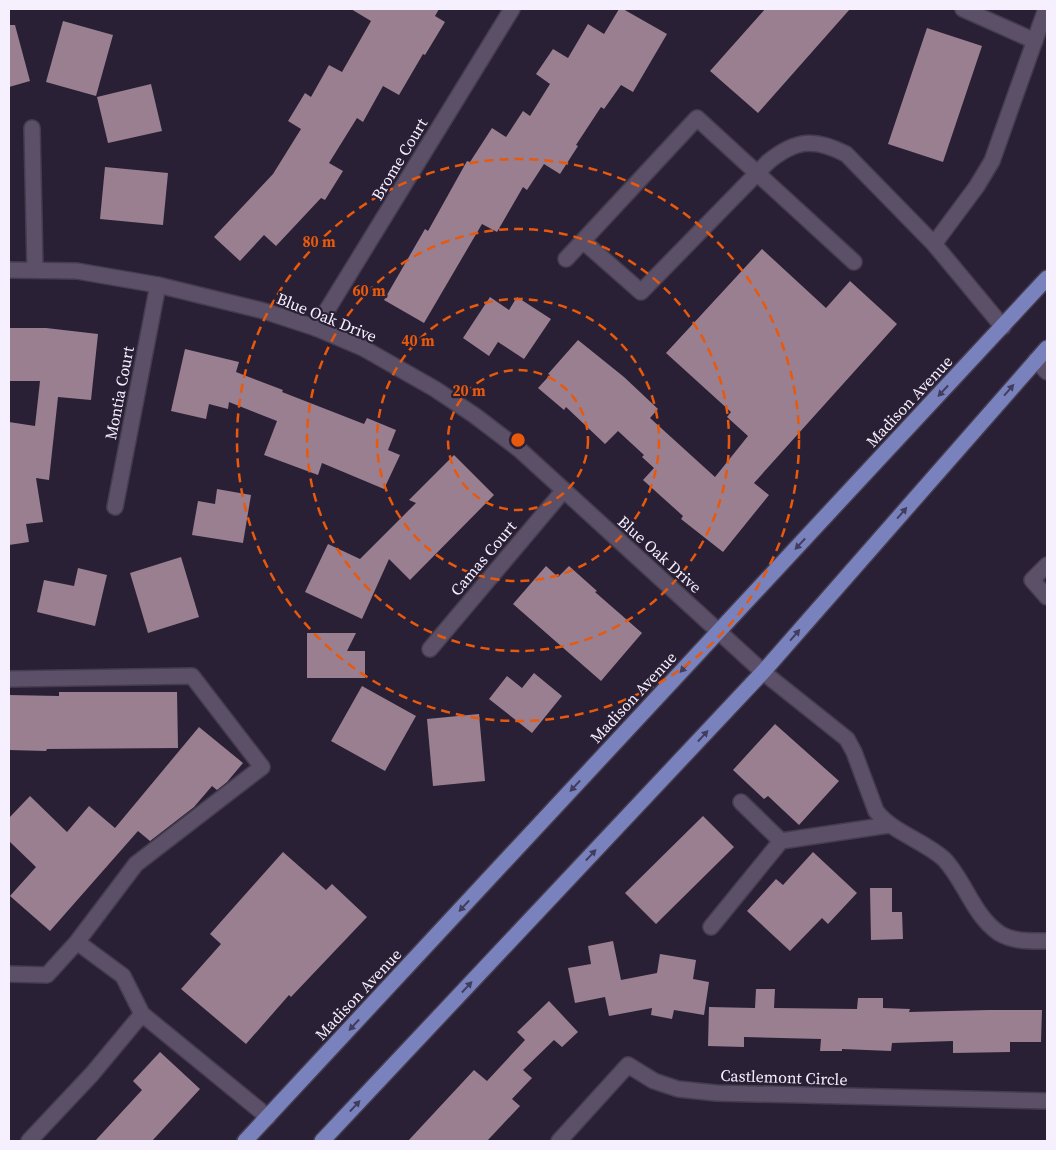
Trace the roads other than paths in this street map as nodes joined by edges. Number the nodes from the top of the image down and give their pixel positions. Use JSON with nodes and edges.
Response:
{"nodes":[{"id":1,"x":512,"y":9,"type":"edge"},
{"id":2,"x":963,"y":9,"type":"edge"},
{"id":3,"x":1046,"y":9,"type":"edge"},
{"id":4,"x":1035,"y":41,"type":"junction"},
{"id":5,"x":32,"y":128,"type":"dead end"},
{"id":6,"x":757,"y":173,"type":"junction"},
{"id":7,"x":583,"y":240,"type":"junction"},
{"id":8,"x":934,"y":244,"type":"junction"},
{"id":9,"x":566,"y":259,"type":"dead end"},
{"id":10,"x":854,"y":262,"type":"dead end"},
{"id":11,"x":36,"y":269,"type":"junction"},
{"id":12,"x":9,"y":270,"type":"edge"},
{"id":13,"x":1047,"y":278,"type":"edge"},
{"id":14,"x":158,"y":285,"type":"junction"},
{"id":15,"x":1002,"y":327,"type":"junction"},
{"id":16,"x":316,"y":328,"type":"junction"},
{"id":17,"x":1047,"y":348,"type":"edge"},
{"id":18,"x":1036,"y":360,"type":"junction"},
{"id":19,"x":1047,"y":372,"type":"edge"},
{"id":20,"x":564,"y":490,"type":"junction"},
{"id":21,"x":115,"y":507,"type":"dead end"},
{"id":22,"x":1047,"y":566,"type":"edge"},
{"id":23,"x":1047,"y":597,"type":"edge"},
{"id":24,"x":718,"y":632,"type":"junction"},
{"id":25,"x":430,"y":650,"type":"dead end"},
{"id":26,"x":763,"y":672,"type":"junction"},
{"id":27,"x":9,"y":679,"type":"edge"},
{"id":28,"x":741,"y":802,"type":"dead end"},
{"id":29,"x":889,"y":825,"type":"junction"},
{"id":30,"x":781,"y":842,"type":"junction"},
{"id":31,"x":711,"y":927,"type":"dead end"},
{"id":32,"x":1047,"y":941,"type":"edge"},
{"id":33,"x":77,"y":942,"type":"junction"},
{"id":34,"x":9,"y":974,"type":"edge"},
{"id":35,"x":142,"y":1014,"type":"junction"},
{"id":36,"x":1047,"y":1101,"type":"edge"},
{"id":37,"x":268,"y":1117,"type":"junction"},
{"id":38,"x":29,"y":1141,"type":"edge"},
{"id":39,"x":245,"y":1141,"type":"edge"},
{"id":40,"x":322,"y":1141,"type":"edge"},
{"id":41,"x":559,"y":1141,"type":"edge"}],
"edges":[{"from":1,"to":16,"type":"street","name":"Brome Court"},
{"from":2,"to":4,"type":"street"},
{"from":3,"to":4,"type":"street"},
{"from":4,"to":8,"type":"street"},
{"from":5,"to":11,"type":"street"},
{"from":6,"to":7,"type":"street"},
{"from":6,"to":7,"type":"street"},
{"from":6,"to":8,"type":"street"},
{"from":6,"to":10,"type":"street"},
{"from":7,"to":9,"type":"street"},
{"from":8,"to":15,"type":"street"},
{"from":11,"to":12,"type":"street","name":"Blue Oak Drive"},
{"from":11,"to":14,"type":"street","name":"Blue Oak Drive"},
{"from":13,"to":15,"type":"main road","name":"Madison Avenue"},
{"from":14,"to":16,"type":"street","name":"Blue Oak Drive"},
{"from":14,"to":21,"type":"street","name":"Montia Court"},
{"from":15,"to":24,"type":"main road","name":"Madison Avenue","one_way":true},
{"from":16,"to":20,"type":"street","name":"Blue Oak Drive"},
{"from":17,"to":18,"type":"main road"},
{"from":18,"to":19,"type":"street"},
{"from":26,"to":18,"type":"main road","one_way":true},
{"from":20,"to":24,"type":"street","name":"Blue Oak Drive"},
{"from":20,"to":25,"type":"street","name":"Camas Court"},
{"from":22,"to":23,"type":"street"},
{"from":24,"to":26,"type":"street","name":"Blue Oak Drive"},
{"from":24,"to":37,"type":"main road","name":"Madison Avenue","one_way":true},
{"from":26,"to":29,"type":"street","name":"Blue Oak Drive"},
{"from":40,"to":26,"type":"main road","one_way":true},
{"from":27,"to":33,"type":"street"},
{"from":28,"to":30,"type":"street"},
{"from":29,"to":30,"type":"street"},
{"from":29,"to":32,"type":"street"},
{"from":30,"to":31,"type":"street"},
{"from":33,"to":34,"type":"street"},
{"from":33,"to":35,"type":"street"},
{"from":35,"to":37,"type":"street"},
{"from":35,"to":38,"type":"street"},
{"from":36,"to":41,"type":"street","name":"Castlemont Circle"},
{"from":37,"to":39,"type":"main road","name":"Madison Avenue"}]}
